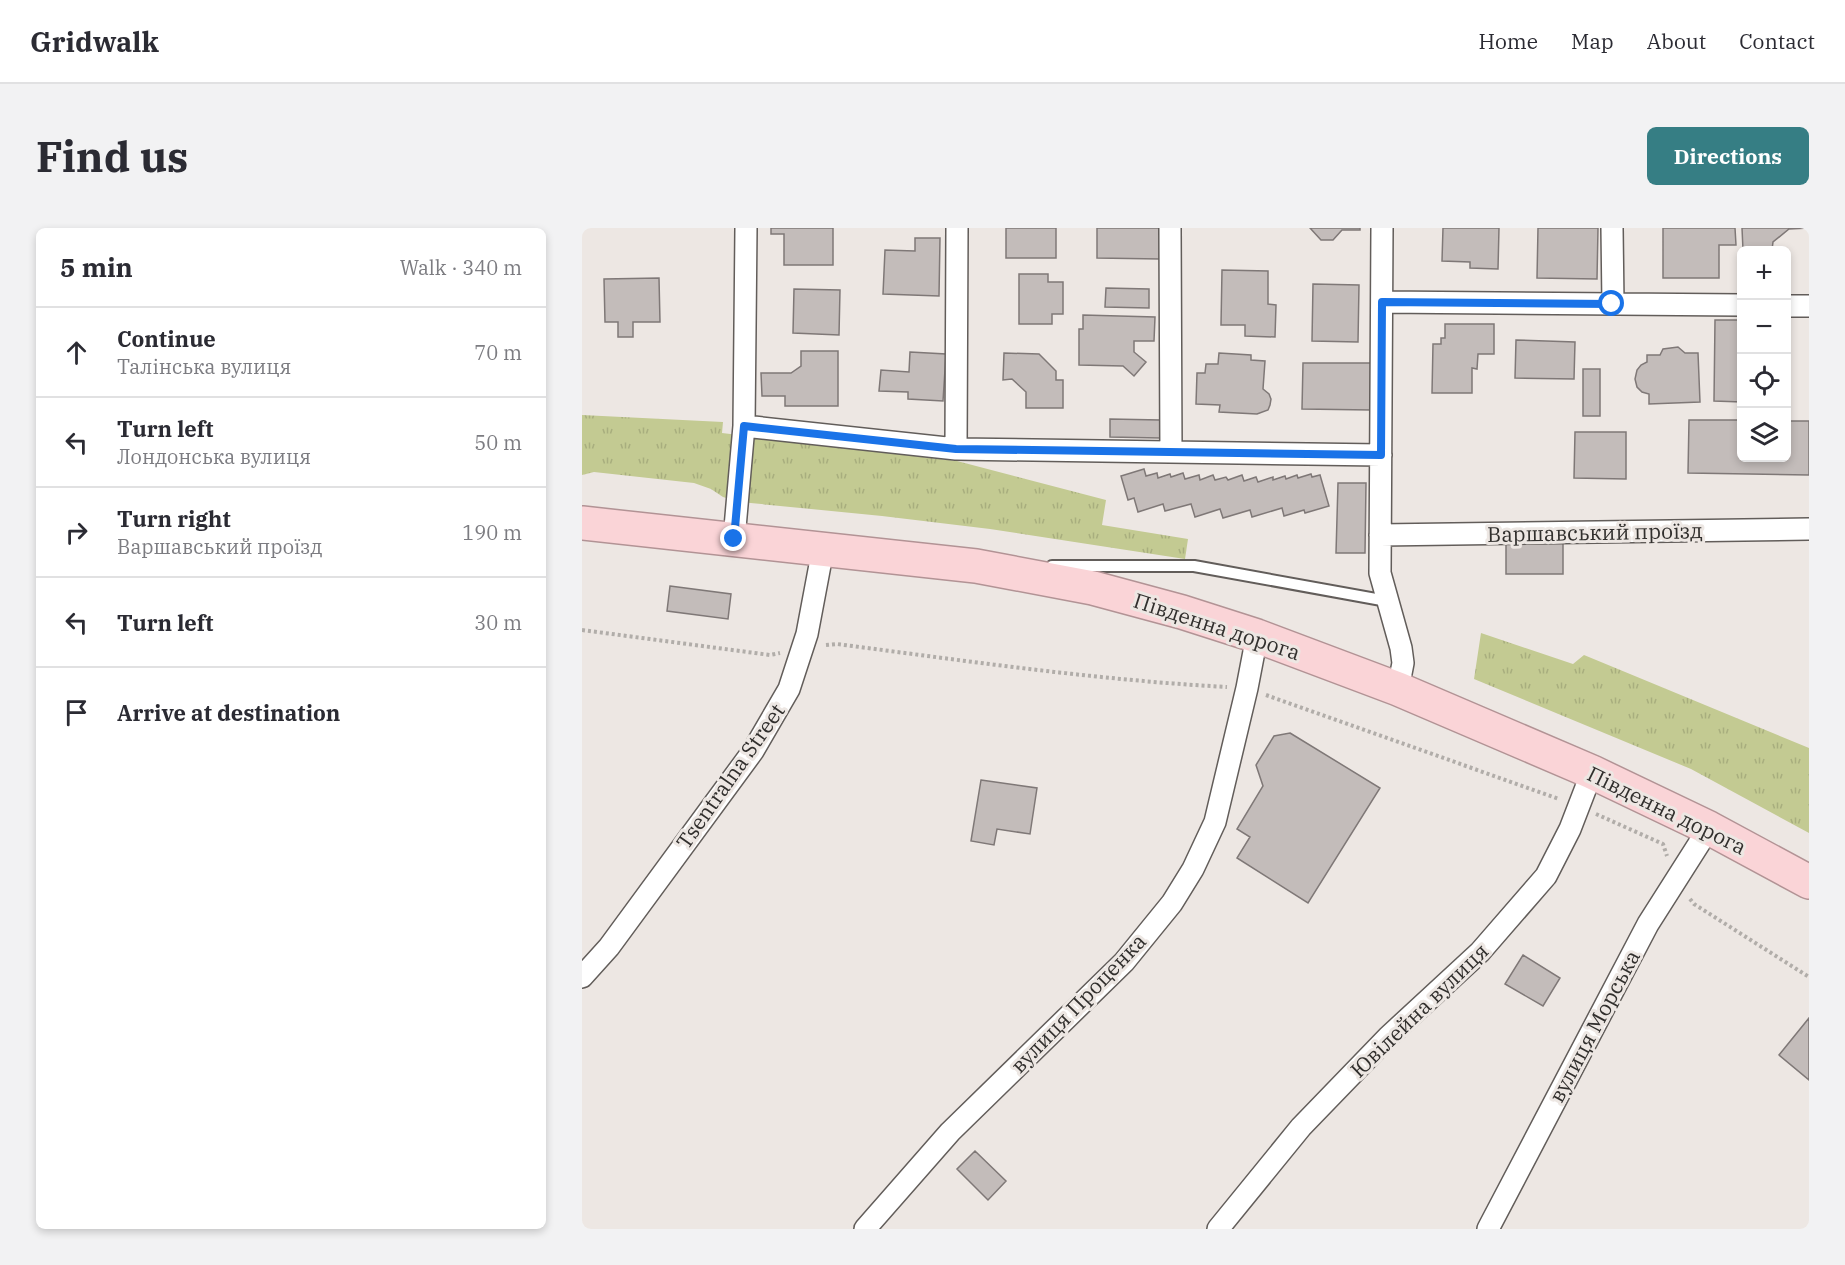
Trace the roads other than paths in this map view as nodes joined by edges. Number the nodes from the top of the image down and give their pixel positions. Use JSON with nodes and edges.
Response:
{"nodes":[{"id":1,"x":746,"y":228,"type":"edge"},
{"id":2,"x":957,"y":228,"type":"edge"},
{"id":3,"x":1170,"y":228,"type":"edge"},
{"id":4,"x":1382,"y":228,"type":"edge"},
{"id":5,"x":1612,"y":228,"type":"edge"},
{"id":6,"x":1382,"y":302,"type":"junction"},
{"id":7,"x":1612,"y":304,"type":"junction"},
{"id":8,"x":1737,"y":305,"type":"edge"},
{"id":9,"x":1791,"y":306,"type":"edge"},
{"id":10,"x":1809,"y":306,"type":"edge"},
{"id":11,"x":744,"y":426,"type":"junction"},
{"id":12,"x":956,"y":449,"type":"junction"},
{"id":13,"x":1171,"y":452,"type":"junction"},
{"id":14,"x":1381,"y":455,"type":"junction"},
{"id":15,"x":582,"y":523,"type":"edge"},
{"id":16,"x":1809,"y":529,"type":"edge"},
{"id":17,"x":1380,"y":535,"type":"junction"},
{"id":18,"x":734,"y":539,"type":"junction"},
{"id":19,"x":823,"y":549,"type":"junction"},
{"id":20,"x":976,"y":566,"type":"junction"},
{"id":21,"x":1387,"y":601,"type":"junction"},
{"id":22,"x":1257,"y":636,"type":"junction"},
{"id":23,"x":1398,"y":689,"type":"junction"},
{"id":24,"x":1592,"y":772,"type":"junction"},
{"id":25,"x":1709,"y":828,"type":"junction"},
{"id":26,"x":1809,"y":882,"type":"edge"},
{"id":27,"x":582,"y":977,"type":"edge"},
{"id":28,"x":865,"y":1229,"type":"edge"},
{"id":29,"x":1218,"y":1229,"type":"edge"},
{"id":30,"x":1488,"y":1229,"type":"edge"}],
"edges":[{"from":1,"to":11,"type":"street"},
{"from":2,"to":12,"type":"street"},
{"from":3,"to":13,"type":"street"},
{"from":4,"to":6,"type":"street"},
{"from":5,"to":7,"type":"street"},
{"from":6,"to":7,"type":"street"},
{"from":6,"to":14,"type":"street"},
{"from":7,"to":8,"type":"street"},
{"from":9,"to":10,"type":"street"},
{"from":11,"to":12,"type":"street"},
{"from":11,"to":18,"type":"street"},
{"from":12,"to":13,"type":"street"},
{"from":13,"to":14,"type":"street"},
{"from":14,"to":17,"type":"street"},
{"from":15,"to":18,"type":"highway","name":"Південна дорога"},
{"from":16,"to":17,"type":"street","name":"Варшавський проїзд"},
{"from":17,"to":21,"type":"street"},
{"from":18,"to":19,"type":"highway","name":"Південна дорога"},
{"from":19,"to":20,"type":"highway","name":"Південна дорога"},
{"from":19,"to":27,"type":"street","name":"Tsentralna Street"},
{"from":20,"to":21,"type":"lane"},
{"from":20,"to":22,"type":"highway","name":"Південна дорога"},
{"from":21,"to":23,"type":"street"},
{"from":22,"to":23,"type":"highway","name":"Південна дорога"},
{"from":22,"to":28,"type":"street","name":"вулиця Проценка"},
{"from":23,"to":24,"type":"highway","name":"Південна дорога"},
{"from":24,"to":25,"type":"highway","name":"Південна дорога"},
{"from":24,"to":29,"type":"street","name":"Ювілейна вулиця"},
{"from":25,"to":26,"type":"highway","name":"Південна дорога"},
{"from":25,"to":30,"type":"street","name":"вулиця Морська"}]}
